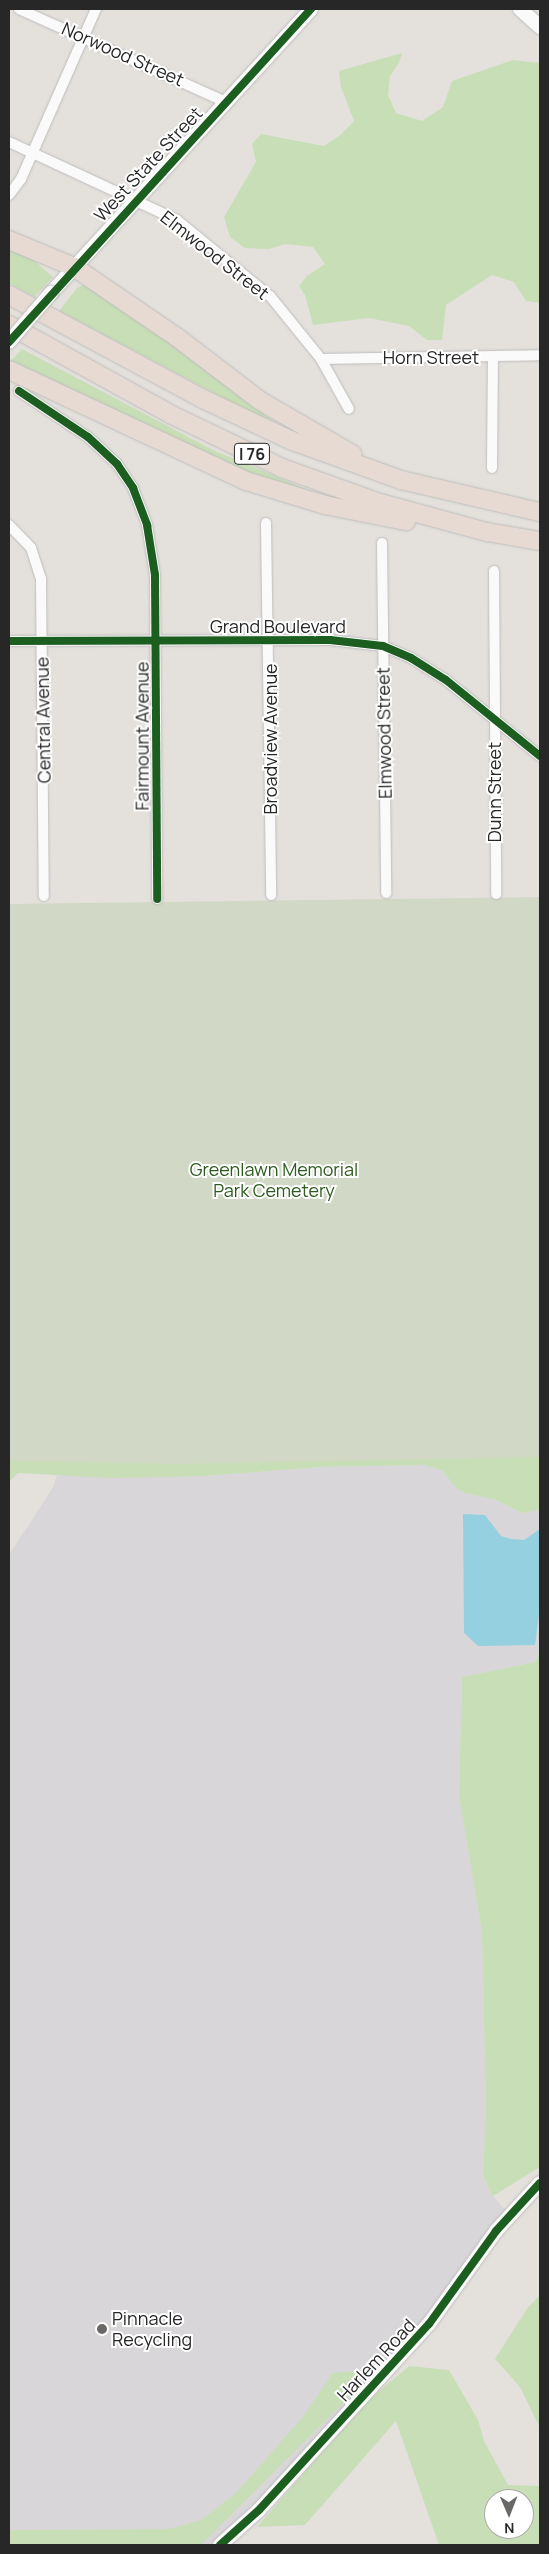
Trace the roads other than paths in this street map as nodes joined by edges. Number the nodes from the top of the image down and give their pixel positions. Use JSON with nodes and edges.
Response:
{"nodes":[{"id":1,"x":19,"y":9,"type":"edge"},
{"id":2,"x":96,"y":9,"type":"edge"},
{"id":3,"x":311,"y":9,"type":"edge"},
{"id":4,"x":520,"y":9,"type":"edge"},
{"id":5,"x":540,"y":27,"type":"edge"},
{"id":6,"x":84,"y":37,"type":"junction"},
{"id":7,"x":226,"y":102,"type":"junction"},
{"id":8,"x":9,"y":142,"type":"edge"},
{"id":9,"x":32,"y":152,"type":"junction"},
{"id":10,"x":9,"y":195,"type":"edge"},
{"id":11,"x":136,"y":199,"type":"junction"},
{"id":12,"x":9,"y":240,"type":"edge"},
{"id":13,"x":74,"y":267,"type":"junction"},
{"id":14,"x":9,"y":295,"type":"edge"},
{"id":15,"x":9,"y":325,"type":"edge"},
{"id":16,"x":9,"y":342,"type":"edge"},
{"id":17,"x":540,"y":355,"type":"edge"},
{"id":18,"x":493,"y":356,"type":"junction"},
{"id":19,"x":321,"y":359,"type":"junction"},
{"id":20,"x":9,"y":370,"type":"edge"},
{"id":21,"x":19,"y":391,"type":"dead end"},
{"id":22,"x":349,"y":409,"type":"dead end"},
{"id":23,"x":492,"y":468,"type":"dead end"},
{"id":24,"x":401,"y":480,"type":"junction"},
{"id":25,"x":540,"y":512,"type":"edge"},
{"id":26,"x":266,"y":522,"type":"dead end"},
{"id":27,"x":9,"y":525,"type":"edge"},
{"id":28,"x":513,"y":537,"type":"junction"},
{"id":29,"x":540,"y":541,"type":"edge"},
{"id":30,"x":382,"y":543,"type":"dead end"},
{"id":31,"x":494,"y":571,"type":"dead end"},
{"id":32,"x":270,"y":640,"type":"junction"},
{"id":33,"x":9,"y":641,"type":"edge"},
{"id":34,"x":42,"y":641,"type":"junction"},
{"id":35,"x":156,"y":641,"type":"junction"},
{"id":36,"x":383,"y":646,"type":"junction"},
{"id":37,"x":494,"y":717,"type":"junction"},
{"id":38,"x":540,"y":756,"type":"edge"},
{"id":39,"x":386,"y":893,"type":"dead end"},
{"id":40,"x":496,"y":894,"type":"dead end"},
{"id":41,"x":272,"y":895,"type":"dead end"},
{"id":42,"x":44,"y":896,"type":"dead end"},
{"id":43,"x":157,"y":899,"type":"dead end"},
{"id":44,"x":540,"y":2183,"type":"edge"},
{"id":45,"x":220,"y":2545,"type":"edge"}],
"edges":[{"from":1,"to":6,"type":"street","name":"Norwood Street"},
{"from":2,"to":6,"type":"street"},
{"from":3,"to":7,"type":"street","name":"West State Street"},
{"from":4,"to":5,"type":"street"},
{"from":6,"to":7,"type":"street","name":"Norwood Street"},
{"from":6,"to":9,"type":"street"},
{"from":7,"to":11,"type":"street","name":"West State Street"},
{"from":8,"to":9,"type":"street","name":"Elmwood Street"},
{"from":9,"to":10,"type":"street"},
{"from":9,"to":11,"type":"street","name":"Elmwood Street"},
{"from":11,"to":13,"type":"street","name":"West State Street"},
{"from":11,"to":19,"type":"street","name":"Elmwood Street"},
{"from":12,"to":13,"type":"highway"},
{"from":13,"to":16,"type":"street","name":"West State Street","bridge":true},
{"from":13,"to":24,"type":"highway"},
{"from":14,"to":24,"type":"highway","number":"I 76"},
{"from":15,"to":28,"type":"highway","number":"I 76"},
{"from":17,"to":18,"type":"street","name":"Horn Street"},
{"from":18,"to":19,"type":"street","name":"Horn Street"},
{"from":18,"to":23,"type":"street"},
{"from":19,"to":22,"type":"street","name":"Elmwood Street"},
{"from":20,"to":28,"type":"highway"},
{"from":21,"to":35,"type":"street","name":"Fairmount Avenue"},
{"from":24,"to":25,"type":"highway","number":"I 76"},
{"from":26,"to":32,"type":"street","name":"Broadview Avenue"},
{"from":27,"to":34,"type":"street","name":"Central Avenue"},
{"from":28,"to":29,"type":"highway","number":"I 76"},
{"from":30,"to":36,"type":"street","name":"Elmwood Street"},
{"from":31,"to":37,"type":"street","name":"Dunn Street"},
{"from":32,"to":35,"type":"street","name":"Grand Boulevard"},
{"from":32,"to":36,"type":"street","name":"Grand Boulevard"},
{"from":32,"to":41,"type":"street","name":"Broadview Avenue"},
{"from":33,"to":34,"type":"street","name":"Grand Boulevard"},
{"from":34,"to":35,"type":"street","name":"Grand Boulevard"},
{"from":34,"to":42,"type":"street","name":"Central Avenue"},
{"from":35,"to":43,"type":"street","name":"Fairmount Avenue"},
{"from":36,"to":37,"type":"street","name":"Grand Boulevard"},
{"from":36,"to":39,"type":"street","name":"Elmwood Street"},
{"from":37,"to":38,"type":"street","name":"Grand Boulevard"},
{"from":37,"to":40,"type":"street","name":"Dunn Street"},
{"from":44,"to":45,"type":"street","name":"Harlem Road"}]}
